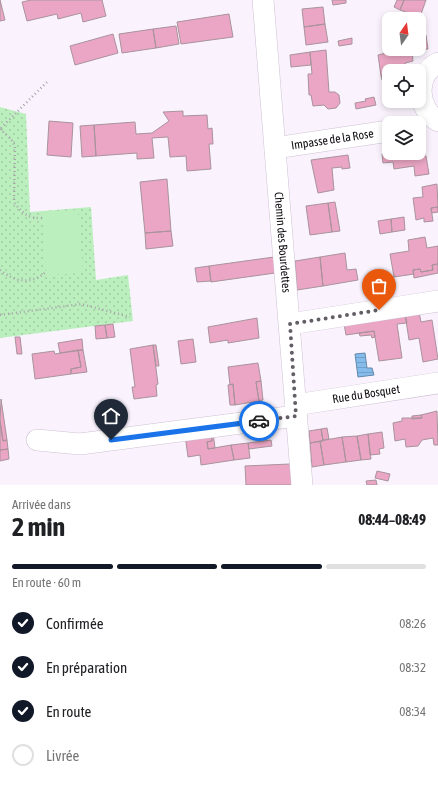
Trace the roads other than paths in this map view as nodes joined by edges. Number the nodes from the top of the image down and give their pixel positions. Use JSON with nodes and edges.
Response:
{"nodes":[{"id":1,"x":263,"y":0,"type":"edge"},
{"id":2,"x":438,"y":63,"type":"edge"},
{"id":3,"x":427,"y":119,"type":"edge"},
{"id":4,"x":382,"y":132,"type":"edge"},
{"id":5,"x":275,"y":148,"type":"junction"},
{"id":6,"x":438,"y":302,"type":"edge"},
{"id":7,"x":290,"y":324,"type":"junction"},
{"id":8,"x":438,"y":384,"type":"edge"},
{"id":9,"x":295,"y":411,"type":"junction"},
{"id":10,"x":37,"y":440,"type":"dead end"},
{"id":11,"x":302,"y":485,"type":"edge"}],
"edges":[{"from":1,"to":5,"type":"street","name":"Chemin des Bourdettes"},
{"from":2,"to":3,"type":"street"},
{"from":4,"to":5,"type":"street","name":"Impasse de la Rose"},
{"from":5,"to":7,"type":"street","name":"Chemin des Bourdettes"},
{"from":6,"to":7,"type":"street"},
{"from":7,"to":9,"type":"street","name":"Chemin des Bourdettes"},
{"from":8,"to":9,"type":"street","name":"Rue du Bosquet"},
{"from":9,"to":10,"type":"street","name":"Rue du Bosquet"},
{"from":9,"to":11,"type":"street","name":"Chemin des Bourdettes"}]}
